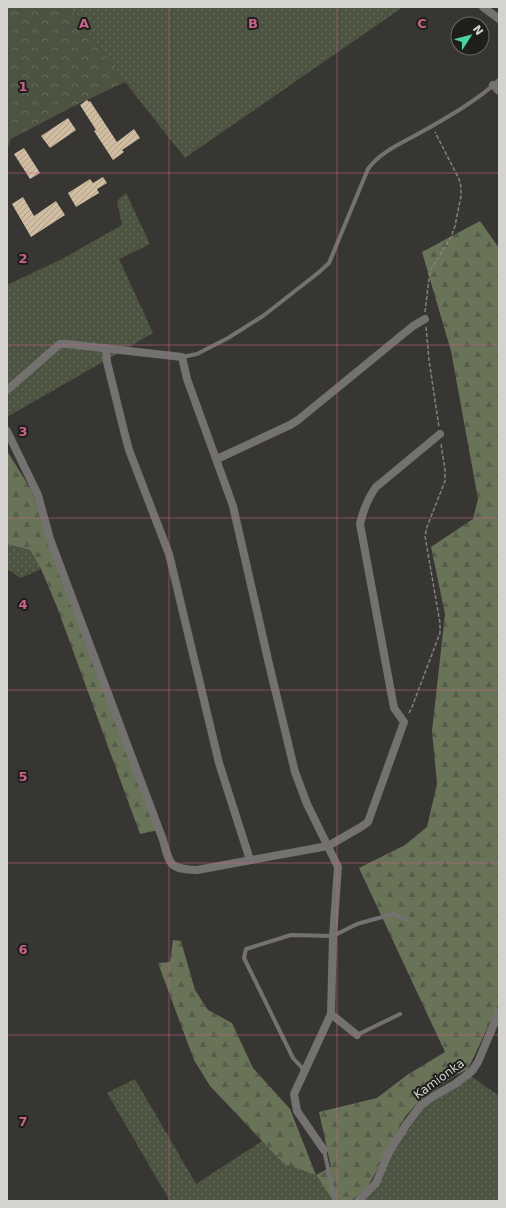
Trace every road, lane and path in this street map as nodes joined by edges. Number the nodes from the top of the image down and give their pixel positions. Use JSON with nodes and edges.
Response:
{"nodes":[{"id":1,"x":483,"y":7,"type":"edge"},
{"id":2,"x":499,"y":19,"type":"edge"},
{"id":3,"x":497,"y":85,"type":"edge"},
{"id":4,"x":432,"y":126,"type":"junction"},
{"id":5,"x":425,"y":319,"type":"junction"},
{"id":6,"x":106,"y":348,"type":"junction"},
{"id":7,"x":182,"y":357,"type":"junction"},
{"id":8,"x":7,"y":390,"type":"edge"},
{"id":9,"x":7,"y":432,"type":"edge"},
{"id":10,"x":440,"y":434,"type":"junction"},
{"id":11,"x":217,"y":459,"type":"junction"},
{"id":12,"x":404,"y":722,"type":"junction"},
{"id":13,"x":328,"y":846,"type":"junction"},
{"id":14,"x":250,"y":860,"type":"junction"},
{"id":15,"x":407,"y":920,"type":"dead end"},
{"id":16,"x":333,"y":936,"type":"junction"},
{"id":17,"x":499,"y":1012,"type":"edge"},
{"id":18,"x":331,"y":1014,"type":"junction"},
{"id":19,"x":400,"y":1014,"type":"dead end"},
{"id":20,"x":357,"y":1035,"type":"joint"},
{"id":21,"x":304,"y":1070,"type":"junction"},
{"id":22,"x":324,"y":1150,"type":"joint"},
{"id":23,"x":335,"y":1201,"type":"edge"},
{"id":24,"x":358,"y":1201,"type":"edge"}],
"edges":[{"from":1,"to":2,"type":"street"},
{"from":3,"to":4,"type":"lane"},
{"from":4,"to":5,"type":"path"},
{"from":4,"to":7,"type":"lane"},
{"from":5,"to":10,"type":"path"},
{"from":5,"to":11,"type":"street"},
{"from":6,"to":7,"type":"street"},
{"from":6,"to":8,"type":"street"},
{"from":6,"to":14,"type":"street"},
{"from":7,"to":11,"type":"street"},
{"from":9,"to":14,"type":"street"},
{"from":10,"to":12,"type":"path"},
{"from":10,"to":12,"type":"street"},
{"from":11,"to":13,"type":"street"},
{"from":12,"to":13,"type":"street"},
{"from":13,"to":14,"type":"street"},
{"from":13,"to":16,"type":"street"},
{"from":15,"to":16,"type":"lane"},
{"from":16,"to":18,"type":"street"},
{"from":16,"to":21,"type":"lane"},
{"from":17,"to":24,"type":"street","name":"Kamionka"},
{"from":18,"to":20,"type":"street"},
{"from":18,"to":21,"type":"street"},
{"from":19,"to":20,"type":"lane"},
{"from":21,"to":22,"type":"street"},
{"from":22,"to":23,"type":"lane"}]}
